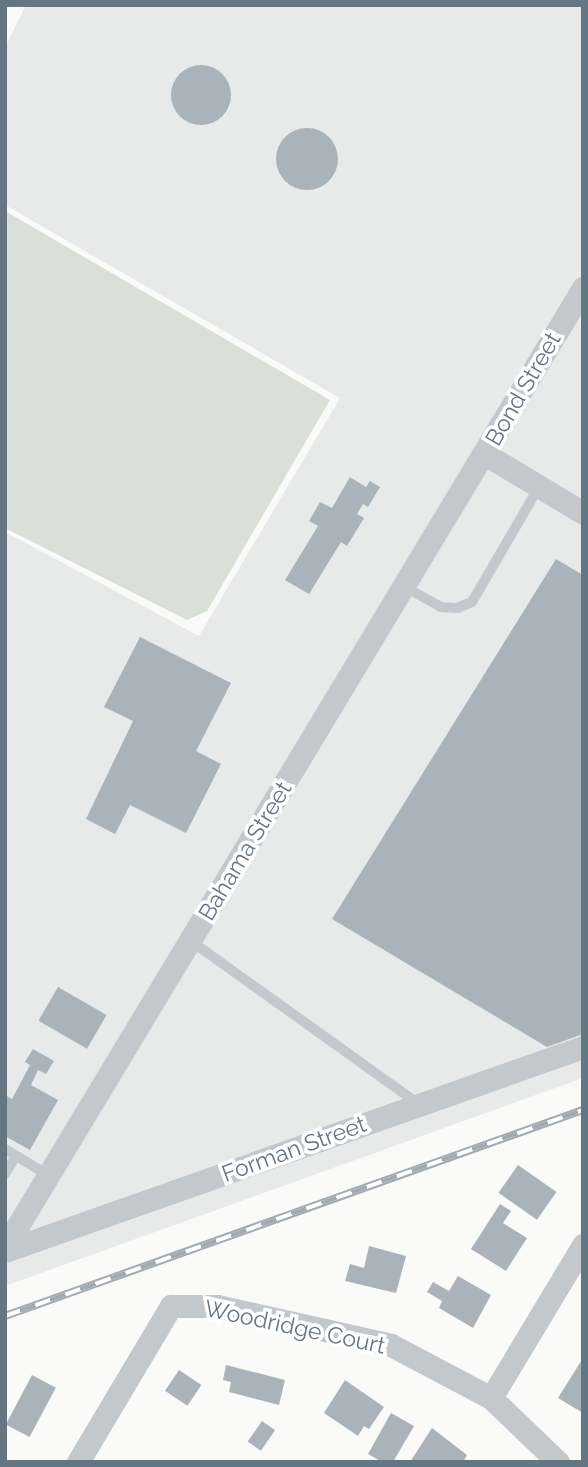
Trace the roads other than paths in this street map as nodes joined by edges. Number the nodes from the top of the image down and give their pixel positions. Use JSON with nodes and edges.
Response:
{"nodes":[{"id":1,"x":583,"y":288,"type":"edge"},
{"id":2,"x":485,"y":454,"type":"junction"},
{"id":3,"x":539,"y":487,"type":"junction"},
{"id":4,"x":583,"y":513,"type":"edge"},
{"id":5,"x":405,"y":587,"type":"junction"},
{"id":6,"x":191,"y":941,"type":"junction"},
{"id":7,"x":583,"y":1046,"type":"edge"},
{"id":8,"x":420,"y":1104,"type":"junction"},
{"id":9,"x":5,"y":1149,"type":"edge"},
{"id":10,"x":16,"y":1156,"type":"junction"},
{"id":11,"x":5,"y":1174,"type":"edge"},
{"id":12,"x":48,"y":1175,"type":"junction"},
{"id":13,"x":583,"y":1245,"type":"edge"},
{"id":14,"x":5,"y":1249,"type":"edge"},
{"id":15,"x":491,"y":1398,"type":"junction"},
{"id":16,"x":78,"y":1462,"type":"edge"},
{"id":17,"x":558,"y":1462,"type":"edge"}],
"edges":[{"from":1,"to":2,"type":"street","name":"Bond Street"},
{"from":2,"to":3,"type":"street"},
{"from":2,"to":5,"type":"street","name":"Bahama Street"},
{"from":3,"to":4,"type":"street"},
{"from":3,"to":5,"type":"lane"},
{"from":5,"to":6,"type":"street","name":"Bahama Street"},
{"from":6,"to":8,"type":"lane"},
{"from":6,"to":12,"type":"street","name":"Bahama Street"},
{"from":7,"to":8,"type":"street","name":"Forman Street"},
{"from":8,"to":14,"type":"street","name":"Forman Street"},
{"from":9,"to":10,"type":"lane"},
{"from":10,"to":11,"type":"lane"},
{"from":10,"to":12,"type":"lane"},
{"from":12,"to":14,"type":"street","name":"Bahama Street"},
{"from":13,"to":15,"type":"street"},
{"from":15,"to":16,"type":"street","name":"Woodridge Court"},
{"from":15,"to":17,"type":"street","name":"Woodridge Court"}]}
